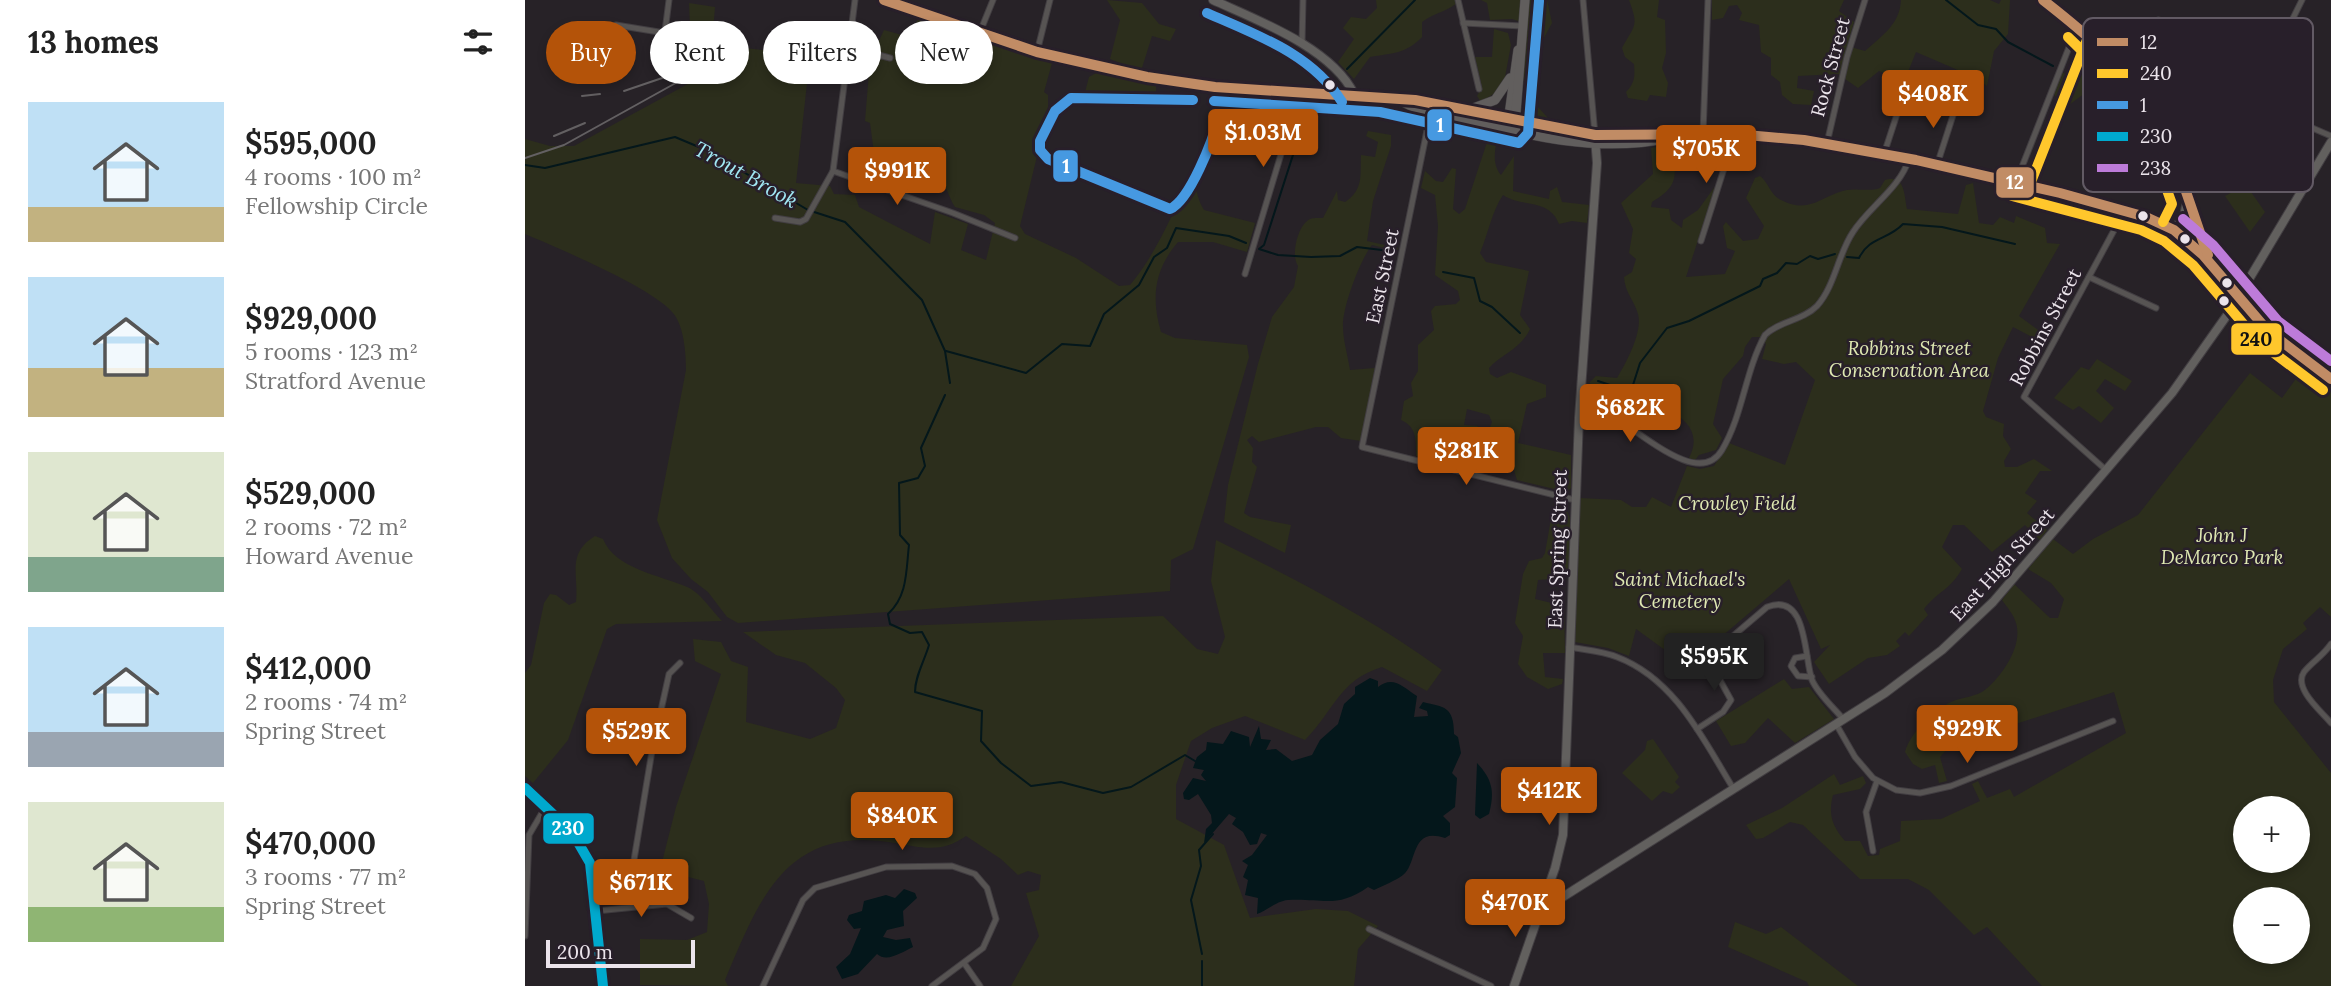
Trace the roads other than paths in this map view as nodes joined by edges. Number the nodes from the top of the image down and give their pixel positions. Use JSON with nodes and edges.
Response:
{"nodes":[{"id":1,"x":669,"y":0,"type":"edge"},
{"id":2,"x":855,"y":0,"type":"edge"},
{"id":3,"x":884,"y":0,"type":"edge"},
{"id":4,"x":993,"y":0,"type":"edge"},
{"id":5,"x":1050,"y":0,"type":"edge"},
{"id":6,"x":1213,"y":0,"type":"edge"},
{"id":7,"x":1303,"y":0,"type":"edge"},
{"id":8,"x":1458,"y":0,"type":"edge"},
{"id":9,"x":1525,"y":0,"type":"edge"},
{"id":10,"x":1583,"y":0,"type":"edge"},
{"id":11,"x":1708,"y":0,"type":"edge"},
{"id":12,"x":1865,"y":0,"type":"edge"},
{"id":13,"x":2043,"y":0,"type":"edge"},
{"id":14,"x":2302,"y":0,"type":"edge"},
{"id":15,"x":2293,"y":18,"type":"edge"},
{"id":16,"x":852,"y":21,"type":"edge"},
{"id":17,"x":947,"y":21,"type":"edge"},
{"id":18,"x":984,"y":21,"type":"edge"},
{"id":19,"x":1463,"y":23,"type":"junction"},
{"id":20,"x":1522,"y":26,"type":"junction"},
{"id":21,"x":2077,"y":27,"type":"junction"},
{"id":22,"x":636,"y":30,"type":"edge"},
{"id":23,"x":2083,"y":33,"type":"edge"},
{"id":24,"x":993,"y":37,"type":"edge"},
{"id":25,"x":1302,"y":44,"type":"junction"},
{"id":26,"x":1520,"y":45,"type":"junction"},
{"id":27,"x":1037,"y":52,"type":"junction"},
{"id":28,"x":881,"y":56,"type":"edge"},
{"id":29,"x":890,"y":58,"type":"dead end"},
{"id":30,"x":1514,"y":59,"type":"junction"},
{"id":31,"x":1520,"y":82,"type":"junction"},
{"id":32,"x":844,"y":84,"type":"edge"},
{"id":33,"x":1479,"y":89,"type":"dead end"},
{"id":34,"x":1300,"y":91,"type":"junction"},
{"id":35,"x":1354,"y":94,"type":"junction"},
{"id":36,"x":1399,"y":101,"type":"junction"},
{"id":37,"x":1957,"y":103,"type":"dead end"},
{"id":38,"x":1899,"y":108,"type":"dead end"},
{"id":39,"x":1466,"y":110,"type":"junction"},
{"id":40,"x":1431,"y":111,"type":"junction"},
{"id":41,"x":1511,"y":125,"type":"junction"},
{"id":42,"x":1539,"y":126,"type":"junction"},
{"id":43,"x":2313,"y":128,"type":"edge"},
{"id":44,"x":1703,"y":134,"type":"junction"},
{"id":45,"x":1735,"y":134,"type":"junction"},
{"id":46,"x":2331,"y":136,"type":"edge"},
{"id":47,"x":1595,"y":139,"type":"junction"},
{"id":48,"x":2331,"y":142,"type":"edge"},
{"id":49,"x":1827,"y":143,"type":"junction"},
{"id":50,"x":1884,"y":153,"type":"junction"},
{"id":51,"x":1909,"y":159,"type":"junction"},
{"id":52,"x":1937,"y":165,"type":"junction"},
{"id":53,"x":833,"y":171,"type":"junction"},
{"id":54,"x":2313,"y":172,"type":"edge"},
{"id":55,"x":2016,"y":182,"type":"junction"},
{"id":56,"x":2183,"y":192,"type":"edge"},
{"id":57,"x":2301,"y":192,"type":"edge"},
{"id":58,"x":2187,"y":203,"type":"junction"},
{"id":59,"x":2125,"y":211,"type":"junction"},
{"id":60,"x":2192,"y":216,"type":"junction"},
{"id":61,"x":775,"y":218,"type":"dead end"},
{"id":62,"x":2174,"y":230,"type":"junction"},
{"id":63,"x":2183,"y":237,"type":"junction"},
{"id":64,"x":1015,"y":238,"type":"dead end"},
{"id":65,"x":1702,"y":242,"type":"dead end"},
{"id":66,"x":2212,"y":265,"type":"junction"},
{"id":67,"x":1245,"y":274,"type":"dead end"},
{"id":68,"x":2089,"y":277,"type":"junction"},
{"id":69,"x":2237,"y":298,"type":"junction"},
{"id":70,"x":2156,"y":308,"type":"dead end"},
{"id":71,"x":2331,"y":379,"type":"edge"},
{"id":72,"x":1580,"y":400,"type":"junction"},
{"id":73,"x":2106,"y":470,"type":"junction"},
{"id":74,"x":1575,"y":500,"type":"junction"},
{"id":75,"x":2331,"y":644,"type":"edge"},
{"id":76,"x":1569,"y":648,"type":"junction"},
{"id":77,"x":1807,"y":656,"type":"junction"},
{"id":78,"x":680,"y":663,"type":"dead end"},
{"id":79,"x":1812,"y":677,"type":"junction"},
{"id":80,"x":2113,"y":721,"type":"dead end"},
{"id":81,"x":1840,"y":722,"type":"junction"},
{"id":82,"x":2331,"y":723,"type":"edge"},
{"id":83,"x":1697,"y":729,"type":"junction"},
{"id":84,"x":1877,"y":781,"type":"junction"},
{"id":85,"x":525,"y":788,"type":"edge"},
{"id":86,"x":1733,"y":788,"type":"junction"},
{"id":87,"x":546,"y":806,"type":"junction"},
{"id":88,"x":1873,"y":851,"type":"dead end"},
{"id":89,"x":592,"y":876,"type":"junction"},
{"id":90,"x":1544,"y":901,"type":"junction"},
{"id":91,"x":596,"y":911,"type":"junction"},
{"id":92,"x":691,"y":918,"type":"dead end"},
{"id":93,"x":1369,"y":929,"type":"dead end"},
{"id":94,"x":525,"y":936,"type":"edge"},
{"id":95,"x":964,"y":963,"type":"junction"},
{"id":96,"x":603,"y":986,"type":"edge"},
{"id":97,"x":763,"y":986,"type":"edge"},
{"id":98,"x":932,"y":986,"type":"edge"},
{"id":99,"x":980,"y":986,"type":"edge"},
{"id":100,"x":1491,"y":986,"type":"edge"},
{"id":101,"x":1514,"y":986,"type":"edge"}],
"edges":[{"from":1,"to":22,"type":"street"},
{"from":2,"to":16,"type":"street"},
{"from":3,"to":17,"type":"main road"},
{"from":4,"to":18,"type":"street"},
{"from":5,"to":27,"type":"street"},
{"from":6,"to":25,"type":"main road"},
{"from":7,"to":25,"type":"street"},
{"from":8,"to":19,"type":"street"},
{"from":9,"to":20,"type":"main road"},
{"from":10,"to":47,"type":"street"},
{"from":11,"to":44,"type":"street"},
{"from":12,"to":49,"type":"street","name":"Rock Street"},
{"from":13,"to":21,"type":"main road"},
{"from":14,"to":15,"type":"street"},
{"from":19,"to":20,"type":"street"},
{"from":19,"to":33,"type":"street"},
{"from":20,"to":26,"type":"main road"},
{"from":21,"to":23,"type":"main road"},
{"from":21,"to":55,"type":"street"},
{"from":24,"to":27,"type":"main road"},
{"from":25,"to":35,"type":"main road"},
{"from":26,"to":30,"type":"main road"},
{"from":26,"to":31,"type":"main road"},
{"from":27,"to":34,"type":"main road"},
{"from":28,"to":29,"type":"street"},
{"from":30,"to":39,"type":"main road"},
{"from":30,"to":41,"type":"main road"},
{"from":31,"to":41,"type":"main road"},
{"from":31,"to":42,"type":"main road"},
{"from":32,"to":53,"type":"street"},
{"from":34,"to":35,"type":"main road"},
{"from":34,"to":67,"type":"street"},
{"from":35,"to":36,"type":"main road"},
{"from":36,"to":39,"type":"main road"},
{"from":36,"to":40,"type":"main road"},
{"from":37,"to":52,"type":"street"},
{"from":38,"to":50,"type":"street"},
{"from":39,"to":41,"type":"main road"},
{"from":40,"to":41,"type":"main road"},
{"from":40,"to":74,"type":"street","name":"East Street"},
{"from":41,"to":42,"type":"main road"},
{"from":41,"to":47,"type":"main road"},
{"from":42,"to":47,"type":"main road"},
{"from":43,"to":46,"type":"street"},
{"from":44,"to":45,"type":"main road"},
{"from":44,"to":47,"type":"main road"},
{"from":45,"to":49,"type":"main road"},
{"from":45,"to":65,"type":"street"},
{"from":47,"to":72,"type":"main road","name":"East Spring Street"},
{"from":48,"to":54,"type":"main road","name":"East High Street"},
{"from":49,"to":50,"type":"main road"},
{"from":50,"to":51,"type":"main road"},
{"from":51,"to":52,"type":"main road"},
{"from":51,"to":72,"type":"street"},
{"from":52,"to":55,"type":"main road"},
{"from":53,"to":61,"type":"street"},
{"from":53,"to":64,"type":"street"},
{"from":55,"to":59,"type":"main road"},
{"from":56,"to":58,"type":"main road"},
{"from":57,"to":69,"type":"main road","name":"East High Street"},
{"from":58,"to":60,"type":"main road"},
{"from":58,"to":62,"type":"main road"},
{"from":59,"to":62,"type":"main road"},
{"from":59,"to":68,"type":"street","name":"Robbins Street"},
{"from":60,"to":63,"type":"main road"},
{"from":60,"to":66,"type":"main road"},
{"from":62,"to":63,"type":"main road"},
{"from":63,"to":66,"type":"main road"},
{"from":66,"to":69,"type":"main road"},
{"from":68,"to":70,"type":"street"},
{"from":68,"to":73,"type":"street","name":"Robbins Street"},
{"from":69,"to":71,"type":"main road"},
{"from":69,"to":73,"type":"main road","name":"East High Street"},
{"from":72,"to":74,"type":"main road","name":"East Spring Street"},
{"from":73,"to":81,"type":"main road","name":"East High Street"},
{"from":74,"to":76,"type":"main road","name":"East Spring Street"},
{"from":75,"to":82,"type":"street"},
{"from":76,"to":83,"type":"street"},
{"from":76,"to":90,"type":"main road","name":"East Spring Street"},
{"from":77,"to":79,"type":"street"},
{"from":77,"to":79,"type":"street"},
{"from":77,"to":83,"type":"street"},
{"from":78,"to":89,"type":"street"},
{"from":79,"to":81,"type":"street"},
{"from":80,"to":84,"type":"street"},
{"from":81,"to":84,"type":"street"},
{"from":81,"to":86,"type":"main road","name":"East High Street"},
{"from":83,"to":86,"type":"street"},
{"from":84,"to":88,"type":"street"},
{"from":85,"to":87,"type":"main road"},
{"from":86,"to":90,"type":"main road","name":"East High Street"},
{"from":87,"to":89,"type":"main road"},
{"from":87,"to":94,"type":"street"},
{"from":89,"to":91,"type":"main road"},
{"from":90,"to":101,"type":"main road","name":"East Spring Street"},
{"from":91,"to":92,"type":"street"},
{"from":91,"to":96,"type":"main road"},
{"from":93,"to":100,"type":"street"},
{"from":95,"to":97,"type":"street"},
{"from":95,"to":98,"type":"street"},
{"from":95,"to":99,"type":"street"}]}
